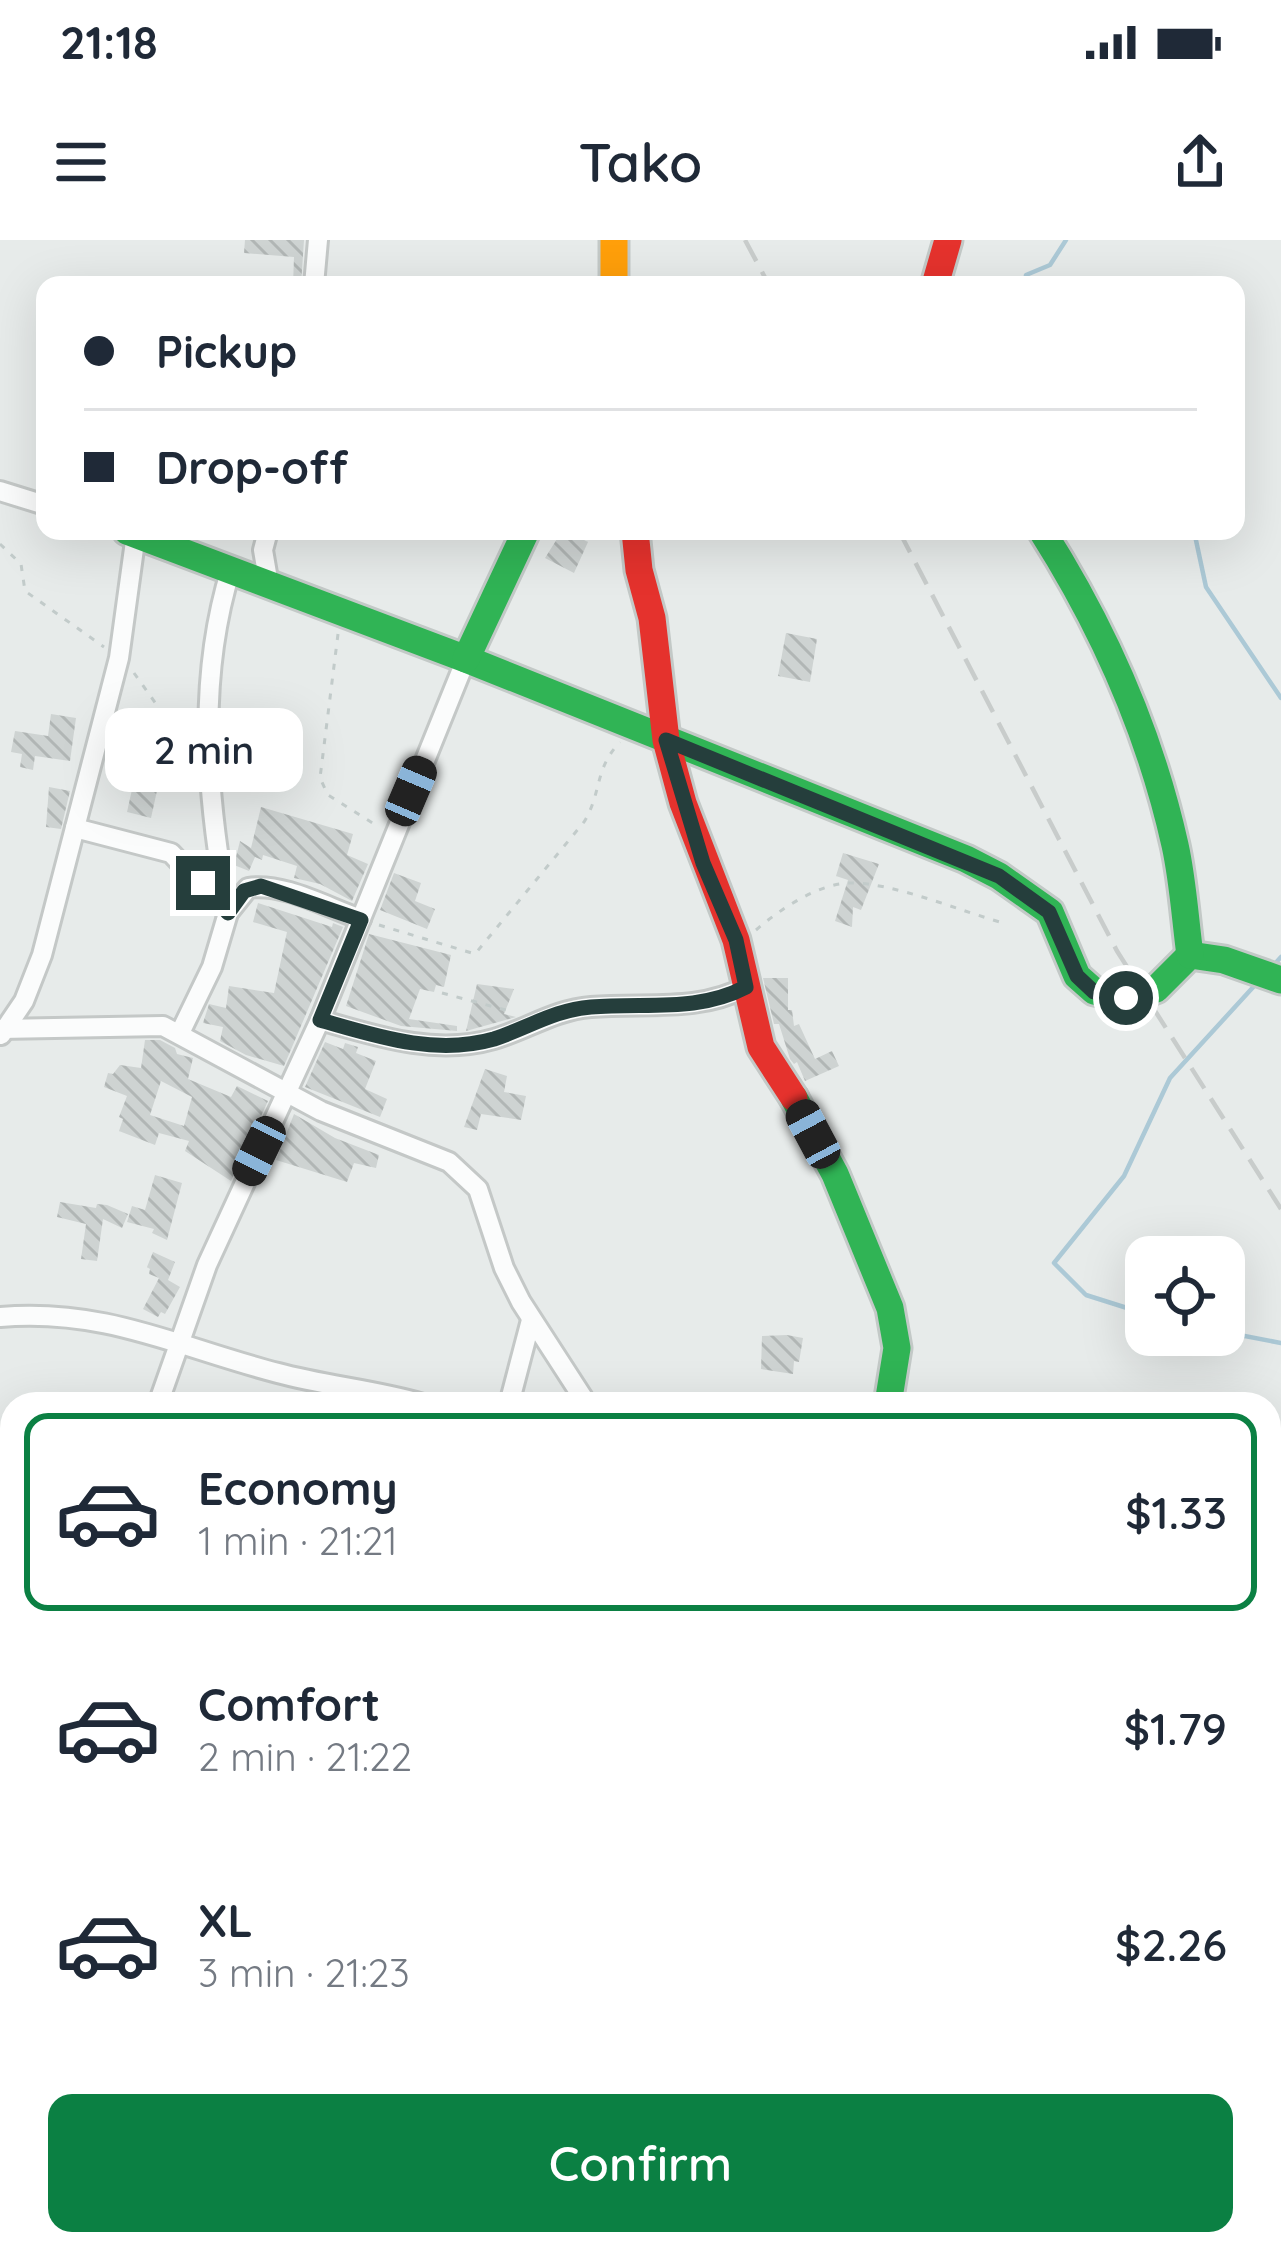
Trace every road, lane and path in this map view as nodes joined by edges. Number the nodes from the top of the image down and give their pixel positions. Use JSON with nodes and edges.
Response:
{"nodes":[{"id":1,"x":318,"y":240,"type":"edge"},
{"id":2,"x":614,"y":240,"type":"edge"},
{"id":3,"x":948,"y":240,"type":"edge"},
{"id":4,"x":315,"y":276,"type":"edge"},
{"id":5,"x":614,"y":276,"type":"edge"},
{"id":6,"x":938,"y":276,"type":"edge"},
{"id":7,"x":0,"y":491,"type":"edge"},
{"id":8,"x":36,"y":502,"type":"edge"},
{"id":9,"x":130,"y":540,"type":"edge"},
{"id":10,"x":153,"y":540,"type":"edge"},
{"id":11,"x":266,"y":540,"type":"edge"},
{"id":12,"x":522,"y":540,"type":"edge"},
{"id":13,"x":636,"y":540,"type":"edge"},
{"id":14,"x":1047,"y":540,"type":"edge"},
{"id":15,"x":0,"y":544,"type":"edge"},
{"id":16,"x":231,"y":569,"type":"junction"},
{"id":17,"x":269,"y":585,"type":"junction"},
{"id":18,"x":341,"y":614,"type":"junction"},
{"id":19,"x":119,"y":658,"type":"junction"},
{"id":20,"x":466,"y":659,"type":"junction"},
{"id":21,"x":634,"y":728,"type":"junction"},
{"id":22,"x":666,"y":740,"type":"junction"},
{"id":23,"x":209,"y":742,"type":"junction"},
{"id":24,"x":75,"y":828,"type":"junction"},
{"id":25,"x":392,"y":835,"type":"junction"},
{"id":26,"x":228,"y":913,"type":"junction"},
{"id":27,"x":361,"y":920,"type":"junction"},
{"id":28,"x":1006,"y":924,"type":"dead end"},
{"id":29,"x":1190,"y":955,"type":"junction"},
{"id":30,"x":738,"y":956,"type":"junction"},
{"id":31,"x":1281,"y":980,"type":"edge"},
{"id":32,"x":746,"y":987,"type":"junction"},
{"id":33,"x":442,"y":993,"type":"dead end"},
{"id":34,"x":538,"y":1019,"type":"junction"},
{"id":35,"x":320,"y":1020,"type":"junction"},
{"id":36,"x":2,"y":1031,"type":"edge"},
{"id":37,"x":180,"y":1033,"type":"junction"},
{"id":38,"x":287,"y":1092,"type":"junction"},
{"id":39,"x":0,"y":1317,"type":"edge"},
{"id":40,"x":531,"y":1320,"type":"junction"},
{"id":41,"x":179,"y":1340,"type":"junction"},
{"id":42,"x":162,"y":1392,"type":"edge"},
{"id":43,"x":366,"y":1392,"type":"edge"},
{"id":44,"x":512,"y":1392,"type":"edge"},
{"id":45,"x":579,"y":1392,"type":"edge"},
{"id":46,"x":890,"y":1392,"type":"edge"}],
"edges":[{"from":1,"to":4,"type":"street"},
{"from":2,"to":5,"type":"street"},
{"from":3,"to":6,"type":"street"},
{"from":7,"to":8,"type":"street"},
{"from":9,"to":19,"type":"street"},
{"from":10,"to":16,"type":"street"},
{"from":11,"to":17,"type":"street"},
{"from":12,"to":20,"type":"street"},
{"from":13,"to":22,"type":"street"},
{"from":14,"to":29,"type":"street"},
{"from":15,"to":19,"type":"path"},
{"from":16,"to":17,"type":"street"},
{"from":16,"to":23,"type":"street"},
{"from":17,"to":18,"type":"street"},
{"from":18,"to":20,"type":"street"},
{"from":18,"to":25,"type":"path"},
{"from":19,"to":23,"type":"path"},
{"from":19,"to":24,"type":"street"},
{"from":20,"to":21,"type":"street"},
{"from":20,"to":25,"type":"street"},
{"from":21,"to":22,"type":"street"},
{"from":21,"to":27,"type":"path"},
{"from":22,"to":29,"type":"street"},
{"from":22,"to":30,"type":"street"},
{"from":23,"to":26,"type":"street"},
{"from":24,"to":26,"type":"street"},
{"from":24,"to":36,"type":"street"},
{"from":25,"to":27,"type":"street"},
{"from":26,"to":27,"type":"street"},
{"from":26,"to":37,"type":"street"},
{"from":27,"to":35,"type":"street"},
{"from":28,"to":30,"type":"path"},
{"from":29,"to":31,"type":"street"},
{"from":30,"to":32,"type":"street"},
{"from":32,"to":34,"type":"street"},
{"from":32,"to":46,"type":"street"},
{"from":33,"to":34,"type":"path"},
{"from":34,"to":35,"type":"street"},
{"from":35,"to":38,"type":"street"},
{"from":36,"to":37,"type":"street"},
{"from":37,"to":38,"type":"street"},
{"from":38,"to":40,"type":"street"},
{"from":38,"to":41,"type":"street"},
{"from":39,"to":41,"type":"street"},
{"from":40,"to":44,"type":"street"},
{"from":40,"to":45,"type":"street"},
{"from":41,"to":42,"type":"street"},
{"from":41,"to":43,"type":"street"}]}
